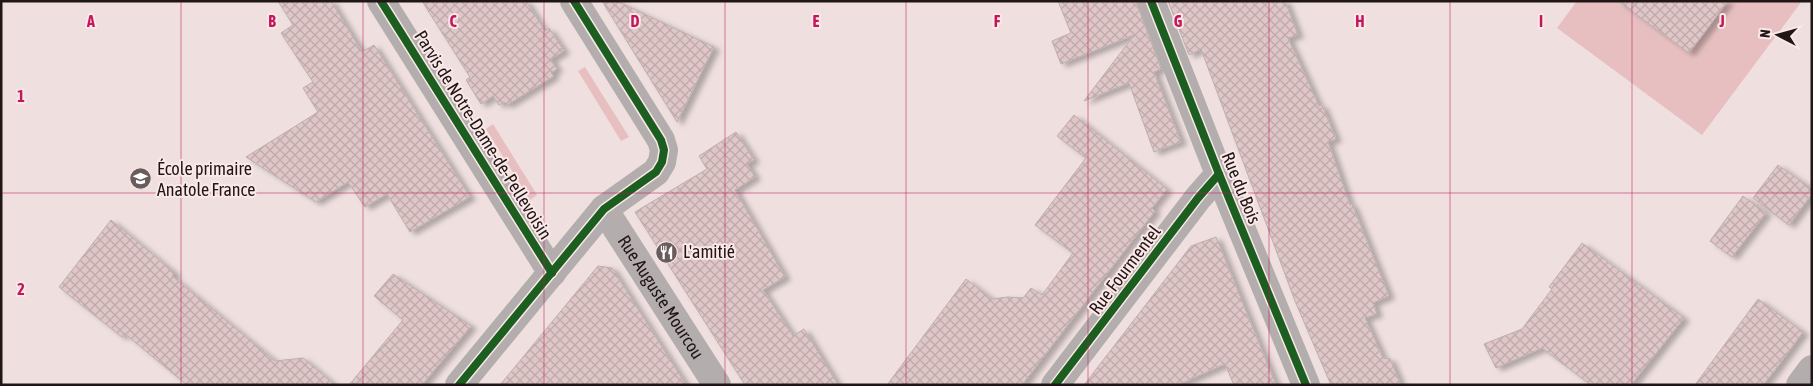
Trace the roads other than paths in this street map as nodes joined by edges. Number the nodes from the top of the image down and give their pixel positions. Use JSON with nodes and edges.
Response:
{"nodes":[{"id":1,"x":381,"y":1,"type":"edge"},
{"id":2,"x":574,"y":1,"type":"edge"},
{"id":3,"x":1151,"y":1,"type":"edge"},
{"id":4,"x":1219,"y":174,"type":"junction"},
{"id":5,"x":604,"y":209,"type":"junction"},
{"id":6,"x":552,"y":273,"type":"junction"},
{"id":7,"x":1812,"y":369,"type":"edge"},
{"id":8,"x":459,"y":385,"type":"edge"},
{"id":9,"x":717,"y":385,"type":"edge"},
{"id":10,"x":1055,"y":385,"type":"edge"},
{"id":11,"x":1306,"y":385,"type":"edge"},
{"id":12,"x":1800,"y":385,"type":"edge"}],
"edges":[{"from":1,"to":6,"type":"street","name":"Parvis de Notre-Dame-de-Pellevoisin"},
{"from":2,"to":5,"type":"street","name":"Parvis de Notre-Dame-de-Pellevoisin"},
{"from":3,"to":4,"type":"street","name":"Rue du Bois"},
{"from":4,"to":10,"type":"street","name":"Rue Fourmentel"},
{"from":4,"to":11,"type":"street","name":"Rue du Bois"},
{"from":5,"to":6,"type":"street","name":"Parvis de Notre-Dame-de-Pellevoisin"},
{"from":5,"to":9,"type":"street","name":"Rue Auguste Mourcou"},
{"from":6,"to":8,"type":"street"},
{"from":7,"to":12,"type":"street"}]}
